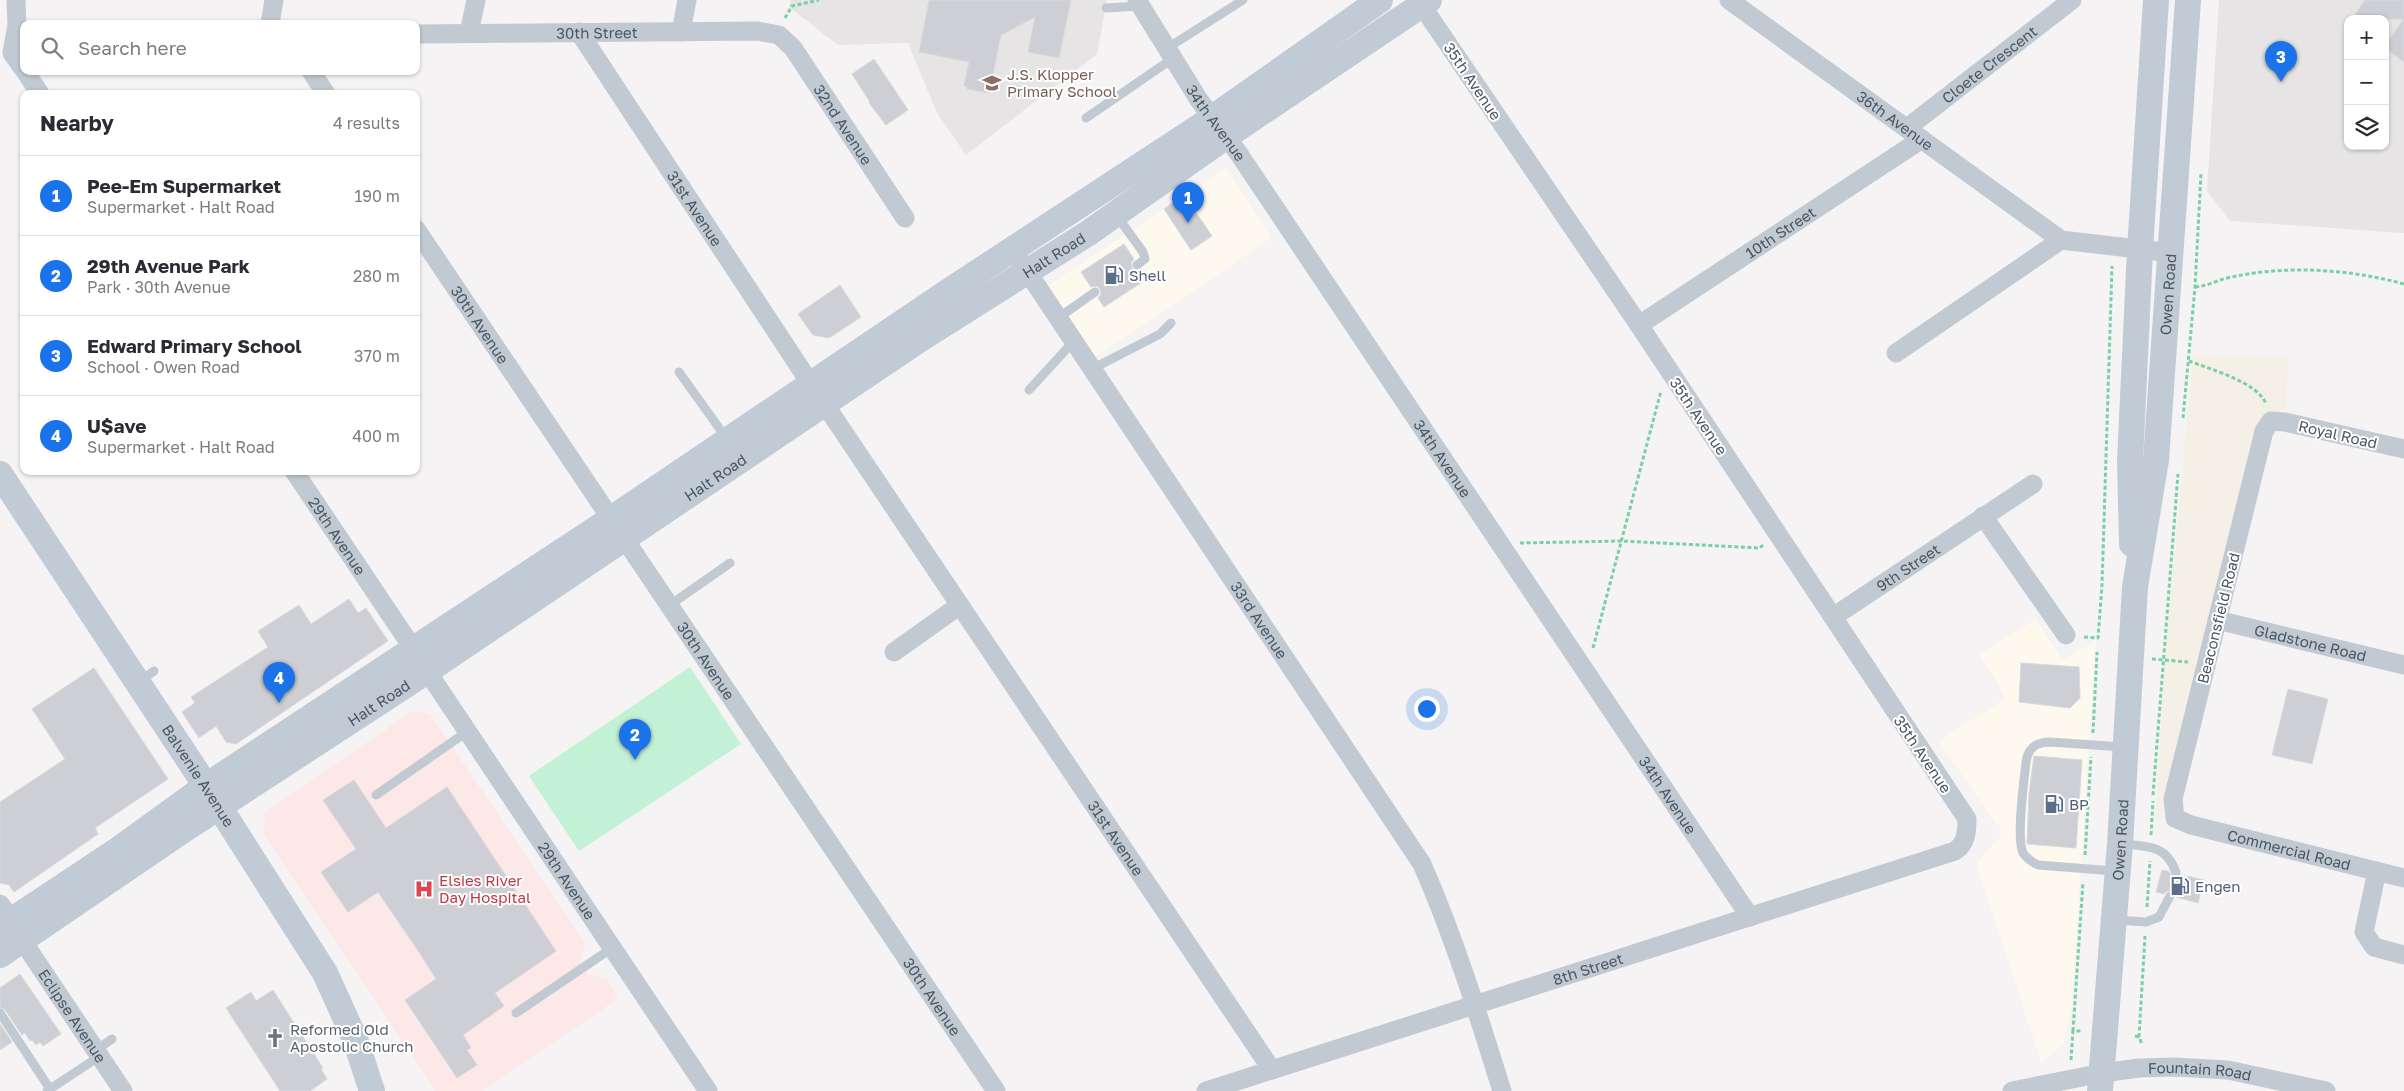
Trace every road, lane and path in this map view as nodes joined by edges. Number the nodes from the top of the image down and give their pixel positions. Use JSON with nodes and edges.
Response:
{"nodes":[{"id":1,"x":16,"y":0,"type":"edge"},
{"id":2,"x":274,"y":0,"type":"edge"},
{"id":3,"x":476,"y":0,"type":"edge"},
{"id":4,"x":687,"y":0,"type":"edge"},
{"id":5,"x":819,"y":0,"type":"edge"},
{"id":6,"x":1243,"y":0,"type":"edge"},
{"id":7,"x":1380,"y":0,"type":"edge"},
{"id":8,"x":1730,"y":0,"type":"edge"},
{"id":9,"x":2072,"y":0,"type":"edge"},
{"id":10,"x":2156,"y":0,"type":"edge"},
{"id":11,"x":2188,"y":0,"type":"edge"},
{"id":12,"x":1423,"y":2,"type":"edge"},
{"id":13,"x":1138,"y":3,"type":"edge"},
{"id":14,"x":1106,"y":8,"type":"dead end"},
{"id":15,"x":271,"y":20,"type":"edge"},
{"id":16,"x":579,"y":32,"type":"junction"},
{"id":17,"x":681,"y":32,"type":"junction"},
{"id":18,"x":469,"y":33,"type":"junction"},
{"id":19,"x":420,"y":34,"type":"edge"},
{"id":20,"x":779,"y":35,"type":"junction"},
{"id":21,"x":13,"y":39,"type":"edge"},
{"id":22,"x":1169,"y":54,"type":"junction"},
{"id":23,"x":20,"y":64,"type":"edge"},
{"id":24,"x":27,"y":75,"type":"edge"},
{"id":25,"x":314,"y":75,"type":"edge"},
{"id":26,"x":37,"y":90,"type":"edge"},
{"id":27,"x":323,"y":90,"type":"edge"},
{"id":28,"x":1086,"y":118,"type":"dead end"},
{"id":29,"x":1218,"y":128,"type":"junction"},
{"id":30,"x":1914,"y":134,"type":"junction"},
{"id":31,"x":2201,"y":169,"type":"dead end"},
{"id":32,"x":1116,"y":214,"type":"junction"},
{"id":33,"x":905,"y":218,"type":"dead end"},
{"id":34,"x":420,"y":234,"type":"edge"},
{"id":35,"x":2061,"y":240,"type":"junction"},
{"id":36,"x":1014,"y":250,"type":"junction"},
{"id":37,"x":2140,"y":250,"type":"junction"},
{"id":38,"x":2172,"y":254,"type":"junction"},
{"id":39,"x":1138,"y":265,"type":"dead end"},
{"id":40,"x":1028,"y":273,"type":"junction"},
{"id":41,"x":2404,"y":284,"type":"edge"},
{"id":42,"x":2195,"y":286,"type":"junction"},
{"id":43,"x":1095,"y":292,"type":"dead end"},
{"id":44,"x":1057,"y":318,"type":"junction"},
{"id":45,"x":1171,"y":323,"type":"dead end"},
{"id":46,"x":1639,"y":325,"type":"junction"},
{"id":47,"x":1074,"y":342,"type":"junction"},
{"id":48,"x":1896,"y":353,"type":"dead end"},
{"id":49,"x":2189,"y":361,"type":"junction"},
{"id":50,"x":1091,"y":370,"type":"junction"},
{"id":51,"x":679,"y":372,"type":"dead end"},
{"id":52,"x":1673,"y":377,"type":"junction"},
{"id":53,"x":1029,"y":390,"type":"dead end"},
{"id":54,"x":818,"y":395,"type":"junction"},
{"id":55,"x":2183,"y":419,"type":"dead end"},
{"id":56,"x":2272,"y":421,"type":"junction"},
{"id":57,"x":728,"y":441,"type":"junction"},
{"id":58,"x":2404,"y":449,"type":"edge"},
{"id":59,"x":2179,"y":467,"type":"dead end"},
{"id":60,"x":0,"y":474,"type":"edge"},
{"id":61,"x":297,"y":475,"type":"edge"},
{"id":62,"x":2033,"y":484,"type":"dead end"},
{"id":63,"x":1983,"y":516,"type":"junction"},
{"id":64,"x":618,"y":529,"type":"junction"},
{"id":65,"x":1777,"y":534,"type":"junction"},
{"id":66,"x":1621,"y":541,"type":"junction"},
{"id":67,"x":1505,"y":551,"type":"junction"},
{"id":68,"x":730,"y":563,"type":"dead end"},
{"id":69,"x":2136,"y":587,"type":"junction"},
{"id":70,"x":670,"y":605,"type":"junction"},
{"id":71,"x":960,"y":605,"type":"junction"},
{"id":72,"x":1832,"y":617,"type":"junction"},
{"id":73,"x":2217,"y":620,"type":"junction"},
{"id":74,"x":2066,"y":636,"type":"dead end"},
{"id":75,"x":894,"y":652,"type":"dead end"},
{"id":76,"x":2097,"y":652,"type":"dead end"},
{"id":77,"x":2151,"y":659,"type":"dead end"},
{"id":78,"x":421,"y":660,"type":"junction"},
{"id":79,"x":2162,"y":660,"type":"junction"},
{"id":80,"x":1581,"y":664,"type":"junction"},
{"id":81,"x":2404,"y":665,"type":"edge"},
{"id":82,"x":2206,"y":667,"type":"junction"},
{"id":83,"x":468,"y":731,"type":"junction"},
{"id":84,"x":2092,"y":745,"type":"junction"},
{"id":85,"x":2126,"y":747,"type":"junction"},
{"id":86,"x":376,"y":795,"type":"dead end"},
{"id":87,"x":213,"y":796,"type":"junction"},
{"id":88,"x":2175,"y":818,"type":"joint"},
{"id":89,"x":1965,"y":838,"type":"joint"},
{"id":90,"x":2120,"y":844,"type":"junction"},
{"id":91,"x":2151,"y":846,"type":"junction"},
{"id":92,"x":2084,"y":868,"type":"junction"},
{"id":93,"x":2118,"y":871,"type":"junction"},
{"id":94,"x":2377,"y":871,"type":"junction"},
{"id":95,"x":2176,"y":873,"type":"dead end"},
{"id":96,"x":2404,"y":878,"type":"edge"},
{"id":97,"x":2170,"y":896,"type":"dead end"},
{"id":98,"x":1750,"y":917,"type":"junction"},
{"id":99,"x":2114,"y":919,"type":"junction"},
{"id":100,"x":2146,"y":922,"type":"junction"},
{"id":101,"x":8,"y":923,"type":"edge"},
{"id":102,"x":612,"y":948,"type":"junction"},
{"id":103,"x":0,"y":955,"type":"edge"},
{"id":104,"x":2404,"y":955,"type":"edge"},
{"id":105,"x":1475,"y":1006,"type":"junction"},
{"id":106,"x":0,"y":1013,"type":"edge"},
{"id":107,"x":516,"y":1013,"type":"dead end"},
{"id":108,"x":2073,"y":1031,"type":"junction"},
{"id":109,"x":2083,"y":1032,"type":"dead end"},
{"id":110,"x":2134,"y":1036,"type":"dead end"},
{"id":111,"x":2139,"y":1037,"type":"junction"},
{"id":112,"x":112,"y":1039,"type":"dead end"},
{"id":113,"x":2142,"y":1044,"type":"dead end"},
{"id":114,"x":98,"y":1053,"type":"junction"},
{"id":115,"x":2071,"y":1064,"type":"dead end"},
{"id":116,"x":1272,"y":1070,"type":"junction"},
{"id":117,"x":2101,"y":1082,"type":"edge"},
{"id":118,"x":48,"y":1090,"type":"edge"},
{"id":119,"x":123,"y":1091,"type":"edge"},
{"id":120,"x":372,"y":1091,"type":"edge"},
{"id":121,"x":708,"y":1091,"type":"edge"},
{"id":122,"x":996,"y":1091,"type":"edge"},
{"id":123,"x":1206,"y":1091,"type":"edge"},
{"id":124,"x":1502,"y":1091,"type":"edge"},
{"id":125,"x":2012,"y":1091,"type":"edge"},
{"id":126,"x":2326,"y":1091,"type":"edge"}],
"edges":[{"from":1,"to":21,"type":"street"},
{"from":2,"to":15,"type":"street"},
{"from":3,"to":18,"type":"street"},
{"from":4,"to":17,"type":"street"},
{"from":5,"to":20,"type":"path"},
{"from":6,"to":22,"type":"lane"},
{"from":7,"to":29,"type":"street","name":"Halt Road"},
{"from":8,"to":30,"type":"street","name":"36th Avenue"},
{"from":9,"to":30,"type":"street","name":"Cloete Crescent"},
{"from":10,"to":37,"type":"street","name":"Owen Road"},
{"from":11,"to":38,"type":"street","name":"Owen Road"},
{"from":12,"to":29,"type":"street","name":"Halt Road"},
{"from":12,"to":46,"type":"street","name":"35th Avenue"},
{"from":13,"to":14,"type":"lane"},
{"from":13,"to":22,"type":"street","name":"34th Avenue"},
{"from":16,"to":17,"type":"street","name":"30th Street"},
{"from":16,"to":18,"type":"street","name":"30th Street"},
{"from":16,"to":54,"type":"street","name":"31st Avenue"},
{"from":17,"to":20,"type":"street","name":"30th Street"},
{"from":18,"to":19,"type":"street","name":"30th Street"},
{"from":20,"to":33,"type":"street","name":"32nd Avenue"},
{"from":21,"to":23,"type":"street"},
{"from":22,"to":28,"type":"lane"},
{"from":22,"to":29,"type":"street","name":"34th Avenue"},
{"from":24,"to":26,"type":"street"},
{"from":25,"to":27,"type":"street"},
{"from":29,"to":32,"type":"street","name":"Halt Road"},
{"from":29,"to":36,"type":"street","name":"Halt Road"},
{"from":29,"to":67,"type":"street","name":"34th Avenue"},
{"from":30,"to":35,"type":"street","name":"36th Avenue"},
{"from":30,"to":46,"type":"street","name":"10th Street"},
{"from":31,"to":42,"type":"path"},
{"from":32,"to":39,"type":"lane"},
{"from":32,"to":40,"type":"street","name":"Halt Road"},
{"from":34,"to":64,"type":"street","name":"30th Avenue"},
{"from":35,"to":37,"type":"street","name":"36th Avenue"},
{"from":35,"to":48,"type":"street"},
{"from":36,"to":40,"type":"street","name":"33rd Avenue"},
{"from":36,"to":54,"type":"street","name":"Halt Road"},
{"from":37,"to":38,"type":"street","name":"36th Avenue"},
{"from":37,"to":69,"type":"street","name":"Owen Road"},
{"from":38,"to":69,"type":"street","name":"Owen Road"},
{"from":40,"to":44,"type":"street","name":"33rd Avenue"},
{"from":40,"to":54,"type":"street","name":"Halt Road"},
{"from":41,"to":42,"type":"path"},
{"from":42,"to":49,"type":"path"},
{"from":43,"to":44,"type":"lane"},
{"from":44,"to":47,"type":"street","name":"33rd Avenue"},
{"from":45,"to":50,"type":"lane"},
{"from":46,"to":52,"type":"street","name":"35th Avenue"},
{"from":47,"to":50,"type":"street","name":"33rd Avenue"},
{"from":47,"to":53,"type":"lane"},
{"from":49,"to":55,"type":"path"},
{"from":49,"to":56,"type":"path"},
{"from":50,"to":105,"type":"street","name":"33rd Avenue"},
{"from":51,"to":57,"type":"lane"},
{"from":52,"to":65,"type":"street","name":"35th Avenue"},
{"from":52,"to":66,"type":"path"},
{"from":54,"to":57,"type":"street","name":"Halt Road"},
{"from":54,"to":64,"type":"street","name":"Halt Road"},
{"from":54,"to":71,"type":"street","name":"31st Avenue"},
{"from":56,"to":58,"type":"street","name":"Royal Road"},
{"from":56,"to":73,"type":"street","name":"Beaconsfield Road"},
{"from":57,"to":64,"type":"street","name":"Halt Road"},
{"from":59,"to":79,"type":"path"},
{"from":60,"to":87,"type":"street","name":"Balvenie Avenue"},
{"from":61,"to":78,"type":"street","name":"29th Avenue"},
{"from":62,"to":63,"type":"street","name":"9th Street"},
{"from":63,"to":72,"type":"street","name":"9th Street"},
{"from":63,"to":74,"type":"street"},
{"from":64,"to":70,"type":"street","name":"30th Avenue"},
{"from":64,"to":78,"type":"street","name":"Halt Road"},
{"from":65,"to":66,"type":"path"},
{"from":65,"to":72,"type":"street","name":"35th Avenue"},
{"from":66,"to":67,"type":"path"},
{"from":66,"to":80,"type":"path"},
{"from":67,"to":80,"type":"street","name":"34th Avenue"},
{"from":68,"to":70,"type":"lane"},
{"from":69,"to":85,"type":"street","name":"Owen Road"},
{"from":70,"to":122,"type":"street","name":"30th Avenue"},
{"from":71,"to":75,"type":"street"},
{"from":71,"to":116,"type":"street","name":"31st Avenue"},
{"from":72,"to":89,"type":"street","name":"35th Avenue"},
{"from":73,"to":81,"type":"street","name":"Gladstone Road"},
{"from":73,"to":82,"type":"street","name":"Beaconsfield Road"},
{"from":76,"to":84,"type":"path"},
{"from":77,"to":79,"type":"path"},
{"from":78,"to":83,"type":"street","name":"29th Avenue"},
{"from":78,"to":87,"type":"street","name":"Halt Road"},
{"from":79,"to":82,"type":"path"},
{"from":79,"to":91,"type":"path"},
{"from":80,"to":98,"type":"street","name":"34th Avenue"},
{"from":82,"to":88,"type":"street","name":"Beaconsfield Road"},
{"from":83,"to":86,"type":"lane"},
{"from":83,"to":102,"type":"street","name":"29th Avenue"},
{"from":84,"to":85,"type":"lane"},
{"from":84,"to":92,"type":"path"},
{"from":84,"to":92,"type":"lane"},
{"from":85,"to":90,"type":"street","name":"Owen Road"},
{"from":87,"to":101,"type":"street","name":"Halt Road"},
{"from":87,"to":120,"type":"street","name":"Balvenie Avenue"},
{"from":88,"to":94,"type":"street","name":"Commercial Road"},
{"from":89,"to":98,"type":"street","name":"8th Street"},
{"from":90,"to":91,"type":"lane"},
{"from":90,"to":93,"type":"street","name":"Owen Road"},
{"from":91,"to":95,"type":"lane"},
{"from":91,"to":100,"type":"path"},
{"from":92,"to":93,"type":"lane"},
{"from":92,"to":108,"type":"path"},
{"from":93,"to":99,"type":"street","name":"Owen Road"},
{"from":94,"to":96,"type":"street","name":"Commercial Road"},
{"from":94,"to":104,"type":"street"},
{"from":97,"to":100,"type":"lane"},
{"from":98,"to":105,"type":"street","name":"8th Street"},
{"from":99,"to":100,"type":"lane"},
{"from":99,"to":117,"type":"street","name":"Owen Road"},
{"from":100,"to":111,"type":"path"},
{"from":101,"to":103,"type":"street","name":"Halt Road"},
{"from":101,"to":114,"type":"street","name":"Eclipse Avenue"},
{"from":102,"to":107,"type":"lane"},
{"from":102,"to":121,"type":"street","name":"29th Avenue"},
{"from":105,"to":116,"type":"street","name":"8th Street"},
{"from":105,"to":124,"type":"street","name":"33rd Avenue"},
{"from":106,"to":118,"type":"lane"},
{"from":108,"to":109,"type":"path"},
{"from":108,"to":115,"type":"path"},
{"from":110,"to":111,"type":"path"},
{"from":111,"to":113,"type":"path"},
{"from":112,"to":114,"type":"lane"},
{"from":114,"to":118,"type":"lane"},
{"from":114,"to":119,"type":"street","name":"Eclipse Avenue"},
{"from":116,"to":123,"type":"street","name":"8th Street"},
{"from":117,"to":125,"type":"street","name":"Fountain Road"},
{"from":117,"to":126,"type":"street","name":"Fountain Road"}]}
